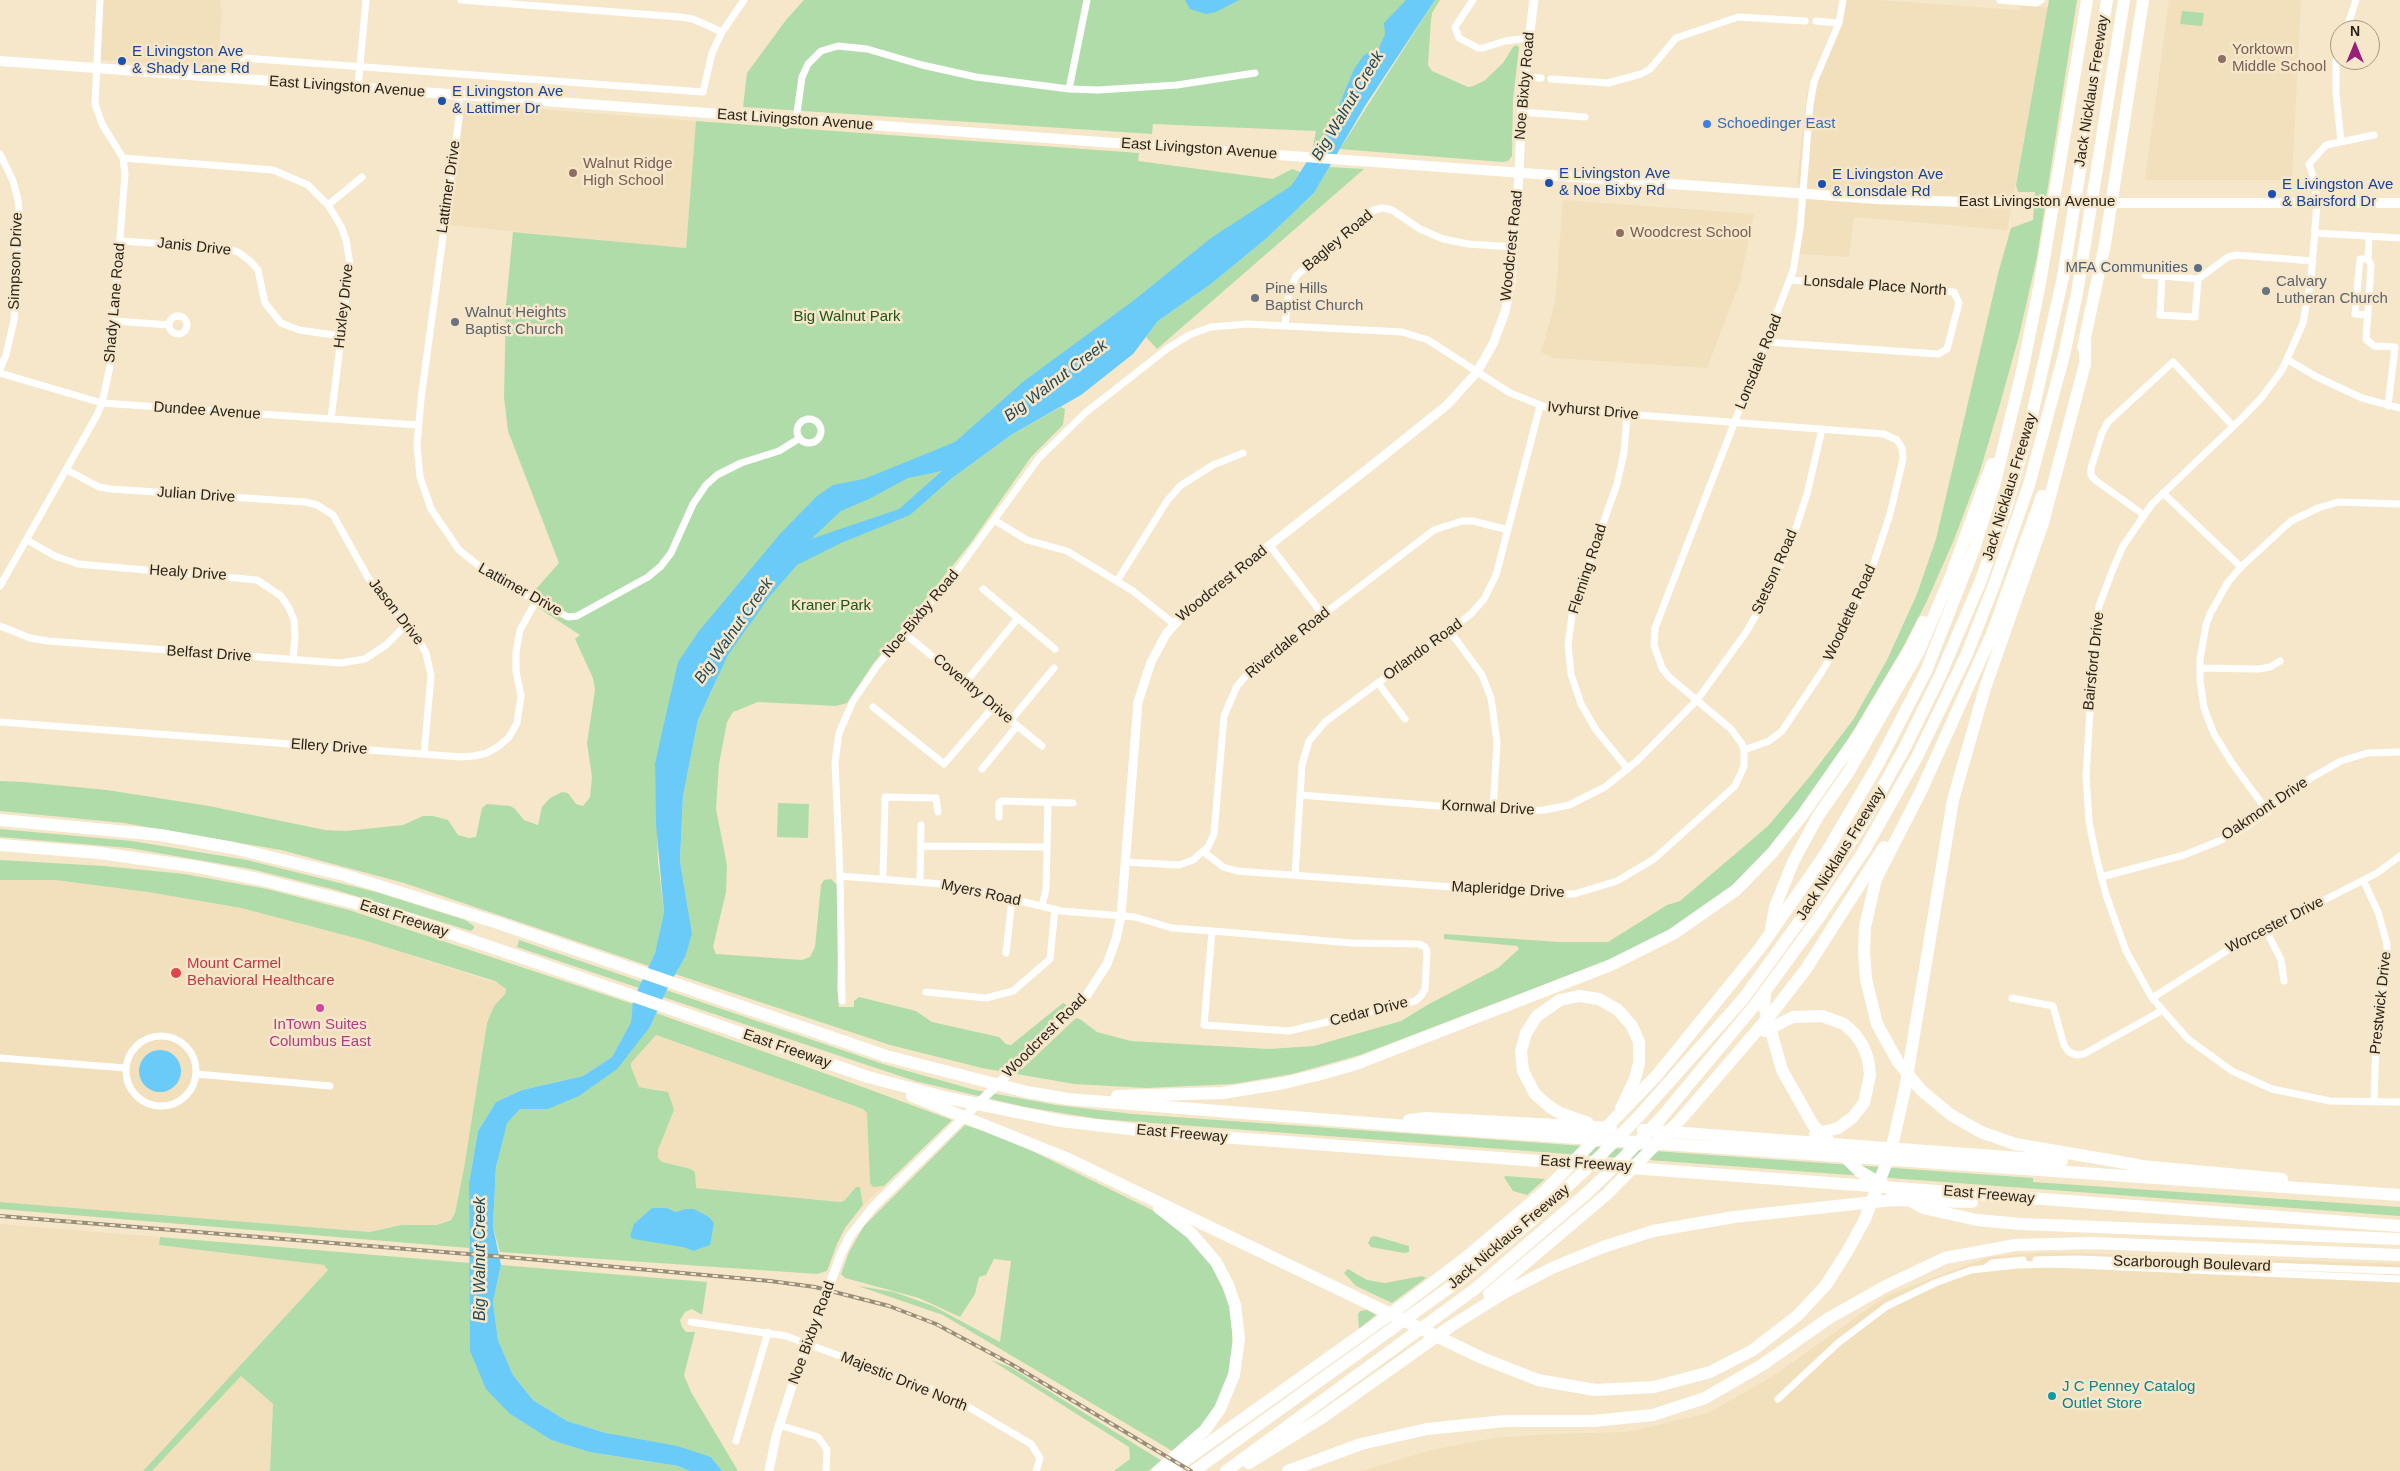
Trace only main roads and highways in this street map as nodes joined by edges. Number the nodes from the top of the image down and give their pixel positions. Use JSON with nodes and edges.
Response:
{"nodes":[{"id":1,"x":2087,"y":0,"type":"edge"},
{"id":2,"x":2107,"y":0,"type":"edge"},
{"id":3,"x":2124,"y":0,"type":"edge"},
{"id":4,"x":2143,"y":0,"type":"edge"},
{"id":5,"x":0,"y":61,"type":"edge"},
{"id":6,"x":2400,"y":203,"type":"edge"},
{"id":7,"x":2085,"y":339,"type":"junction"},
{"id":8,"x":2009,"y":420,"type":"junction"},
{"id":9,"x":1966,"y":532,"type":"junction"},
{"id":10,"x":1930,"y":770,"type":"junction"},
{"id":11,"x":0,"y":820,"type":"edge"},
{"id":12,"x":0,"y":847,"type":"edge"},
{"id":13,"x":1736,"y":1056,"type":"junction"},
{"id":14,"x":956,"y":1075,"type":"junction"},
{"id":15,"x":868,"y":1077,"type":"junction"},
{"id":16,"x":1617,"y":1117,"type":"junction"},
{"id":17,"x":1366,"y":1123,"type":"junction"},
{"id":18,"x":1605,"y":1128,"type":"junction"},
{"id":19,"x":1746,"y":1137,"type":"junction"},
{"id":20,"x":2138,"y":1165,"type":"junction"},
{"id":21,"x":2400,"y":1193,"type":"edge"},
{"id":22,"x":1146,"y":1196,"type":"junction"},
{"id":23,"x":2082,"y":1203,"type":"junction"},
{"id":24,"x":2400,"y":1226,"type":"edge"},
{"id":25,"x":2104,"y":1227,"type":"junction"},
{"id":26,"x":2400,"y":1239,"type":"edge"},
{"id":27,"x":2400,"y":1249,"type":"edge"},
{"id":28,"x":2400,"y":1254,"type":"edge"},
{"id":29,"x":1829,"y":1318,"type":"junction"},
{"id":30,"x":1451,"y":1326,"type":"junction"},
{"id":31,"x":1753,"y":1350,"type":"junction"},
{"id":32,"x":1192,"y":1450,"type":"junction"},
{"id":33,"x":1158,"y":1471,"type":"edge"},
{"id":34,"x":1170,"y":1471,"type":"edge"},
{"id":35,"x":1194,"y":1471,"type":"edge"},
{"id":36,"x":1227,"y":1471,"type":"edge"},
{"id":37,"x":1236,"y":1471,"type":"edge"},
{"id":38,"x":1288,"y":1471,"type":"edge"}],
"edges":[{"from":1,"to":8,"type":"highway"},
{"from":2,"to":35,"type":"highway","name":"Jack Nicklaus Freeway"},
{"from":3,"to":36,"type":"highway","name":"Jack Nicklaus Freeway"},
{"from":4,"to":7,"type":"highway"},
{"from":5,"to":6,"type":"main road","name":"East Livingston Avenue"},
{"from":7,"to":10,"type":"highway"},
{"from":7,"to":31,"type":"highway"},
{"from":8,"to":9,"type":"highway"},
{"from":8,"to":16,"type":"highway"},
{"from":9,"to":14,"type":"highway"},
{"from":9,"to":25,"type":"highway"},
{"from":10,"to":13,"type":"highway"},
{"from":10,"to":20,"type":"highway"},
{"from":11,"to":14,"type":"highway","name":"East Freeway"},
{"from":12,"to":15,"type":"highway","name":"East Freeway"},
{"from":13,"to":19,"type":"highway"},
{"from":13,"to":30,"type":"highway"},
{"from":14,"to":17,"type":"highway","name":"East Freeway"},
{"from":15,"to":22,"type":"highway"},
{"from":15,"to":23,"type":"highway","name":"East Freeway"},
{"from":16,"to":18,"type":"highway"},
{"from":16,"to":32,"type":"highway"},
{"from":17,"to":18,"type":"highway"},
{"from":17,"to":21,"type":"highway","name":"East Freeway"},
{"from":18,"to":19,"type":"highway"},
{"from":19,"to":20,"type":"highway"},
{"from":20,"to":21,"type":"highway"},
{"from":22,"to":31,"type":"highway"},
{"from":22,"to":32,"type":"highway"},
{"from":23,"to":24,"type":"highway","name":"East Freeway"},
{"from":23,"to":30,"type":"highway"},
{"from":25,"to":26,"type":"highway"},
{"from":25,"to":27,"type":"highway"},
{"from":28,"to":29,"type":"highway"},
{"from":29,"to":31,"type":"highway"},
{"from":29,"to":38,"type":"highway"},
{"from":30,"to":37,"type":"highway"},
{"from":32,"to":33,"type":"highway"},
{"from":32,"to":34,"type":"highway"}]}
